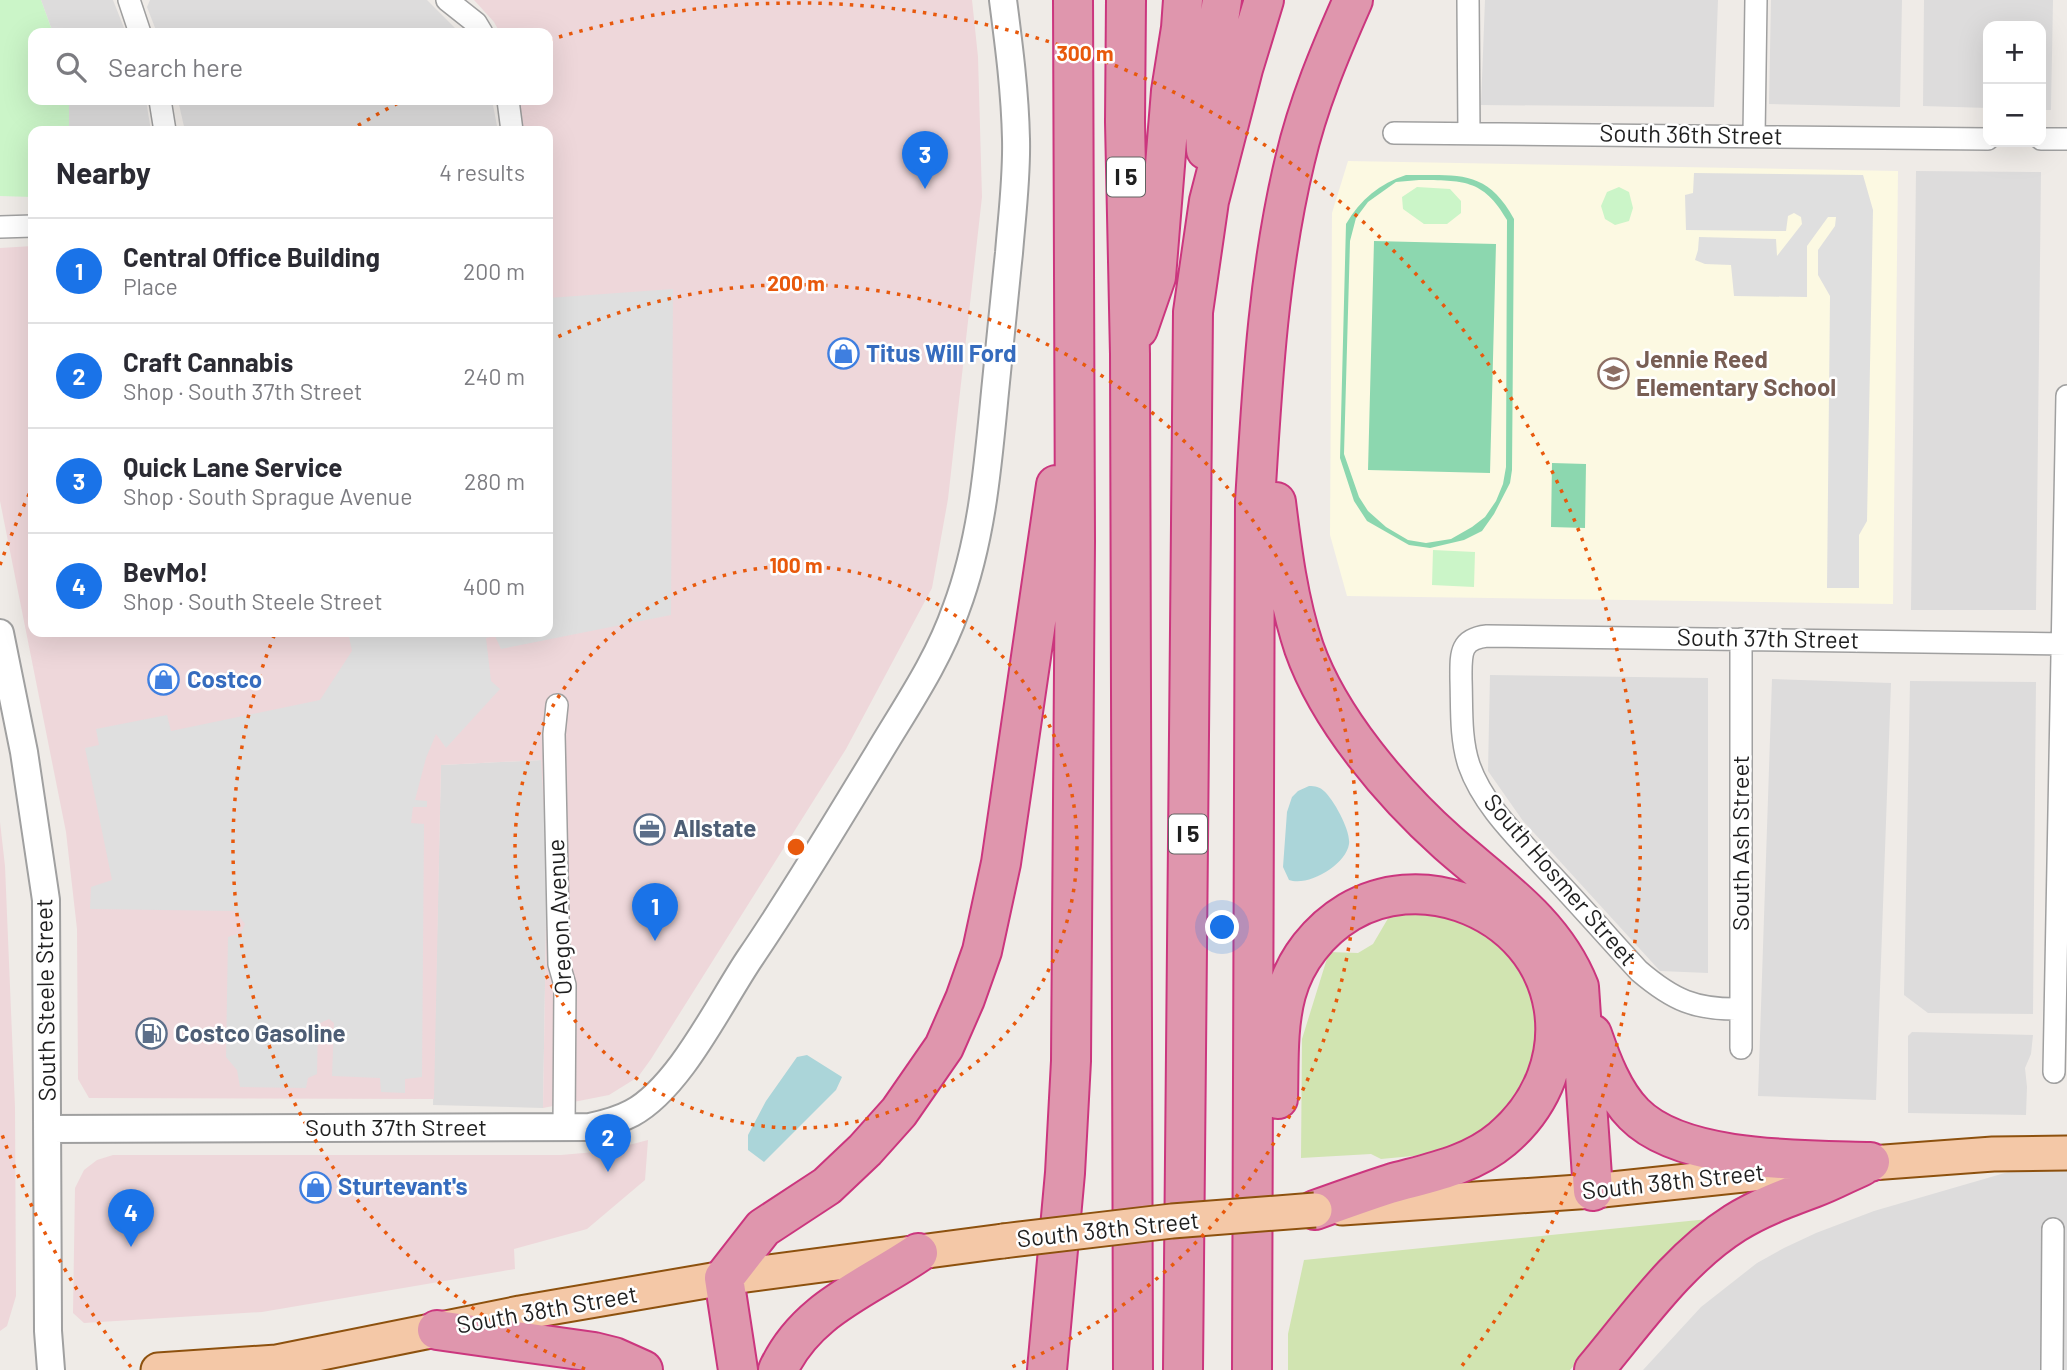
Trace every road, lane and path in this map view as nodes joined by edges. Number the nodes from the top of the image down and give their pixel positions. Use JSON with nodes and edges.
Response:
{"nodes":[{"id":1,"x":129,"y":0,"type":"edge"},
{"id":2,"x":447,"y":0,"type":"edge"},
{"id":3,"x":1003,"y":0,"type":"edge"},
{"id":4,"x":1073,"y":0,"type":"edge"},
{"id":5,"x":1126,"y":0,"type":"edge"},
{"id":6,"x":1183,"y":0,"type":"edge"},
{"id":7,"x":1222,"y":0,"type":"edge"},
{"id":8,"x":1264,"y":0,"type":"edge"},
{"id":9,"x":1277,"y":0,"type":"edge"},
{"id":10,"x":1353,"y":0,"type":"edge"},
{"id":11,"x":1366,"y":0,"type":"edge"},
{"id":12,"x":1468,"y":0,"type":"edge"},
{"id":13,"x":1756,"y":0,"type":"edge"},
{"id":14,"x":138,"y":28,"type":"edge"},
{"id":15,"x":479,"y":28,"type":"edge"},
{"id":16,"x":1243,"y":69,"type":"junction"},
{"id":17,"x":1321,"y":72,"type":"junction"},
{"id":18,"x":161,"y":105,"type":"edge"},
{"id":19,"x":509,"y":105,"type":"edge"},
{"id":20,"x":164,"y":126,"type":"edge"},
{"id":21,"x":511,"y":126,"type":"edge"},
{"id":22,"x":1394,"y":133,"type":"dead end"},
{"id":23,"x":1469,"y":133,"type":"junction"},
{"id":24,"x":1754,"y":136,"type":"junction"},
{"id":25,"x":1983,"y":139,"type":"edge"},
{"id":26,"x":2046,"y":139,"type":"edge"},
{"id":27,"x":2067,"y":139,"type":"edge"},
{"id":28,"x":1209,"y":201,"type":"junction"},
{"id":29,"x":1074,"y":222,"type":"junction"},
{"id":30,"x":28,"y":226,"type":"edge"},
{"id":31,"x":0,"y":227,"type":"edge"},
{"id":32,"x":1130,"y":354,"type":"junction"},
{"id":33,"x":2067,"y":397,"type":"edge"},
{"id":34,"x":1261,"y":399,"type":"junction"},
{"id":35,"x":0,"y":633,"type":"edge"},
{"id":36,"x":1741,"y":639,"type":"junction"},
{"id":37,"x":1470,"y":640,"type":"joint"},
{"id":38,"x":2064,"y":643,"type":"edge"},
{"id":39,"x":557,"y":705,"type":"dead end"},
{"id":40,"x":1579,"y":987,"type":"junction"},
{"id":41,"x":1741,"y":1009,"type":"junction"},
{"id":42,"x":1741,"y":1048,"type":"dead end"},
{"id":43,"x":2054,"y":1072,"type":"dead end"},
{"id":44,"x":47,"y":1129,"type":"junction"},
{"id":45,"x":564,"y":1129,"type":"junction"},
{"id":46,"x":2067,"y":1153,"type":"edge"},
{"id":47,"x":1870,"y":1162,"type":"junction"},
{"id":48,"x":1593,"y":1191,"type":"junction"},
{"id":49,"x":1315,"y":1210,"type":"junction"},
{"id":50,"x":2053,"y":1229,"type":"dead end"},
{"id":51,"x":918,"y":1253,"type":"junction"},
{"id":52,"x":723,"y":1278,"type":"junction"},
{"id":53,"x":437,"y":1330,"type":"junction"},
{"id":54,"x":51,"y":1370,"type":"edge"},
{"id":55,"x":158,"y":1370,"type":"edge"},
{"id":56,"x":643,"y":1370,"type":"edge"},
{"id":57,"x":737,"y":1370,"type":"edge"},
{"id":58,"x":778,"y":1370,"type":"edge"},
{"id":59,"x":1047,"y":1370,"type":"edge"},
{"id":60,"x":1133,"y":1370,"type":"edge"},
{"id":61,"x":1183,"y":1370,"type":"edge"},
{"id":62,"x":1252,"y":1370,"type":"edge"},
{"id":63,"x":1259,"y":1370,"type":"edge"},
{"id":64,"x":1594,"y":1370,"type":"edge"},
{"id":65,"x":2052,"y":1370,"type":"edge"}],
"edges":[{"from":1,"to":14,"type":"street"},
{"from":2,"to":15,"type":"street"},
{"from":3,"to":45,"type":"street","name":"South 37th Street"},
{"from":4,"to":29,"type":"highway"},
{"from":5,"to":32,"type":"highway","number":"I 5"},
{"from":6,"to":32,"type":"highway"},
{"from":7,"to":28,"type":"highway"},
{"from":8,"to":16,"type":"highway","number":"I 5"},
{"from":9,"to":16,"type":"highway"},
{"from":10,"to":17,"type":"highway"},
{"from":11,"to":17,"type":"highway"},
{"from":12,"to":23,"type":"street"},
{"from":13,"to":24,"type":"street"},
{"from":16,"to":28,"type":"highway","number":"I 5"},
{"from":17,"to":34,"type":"highway"},
{"from":18,"to":20,"type":"street"},
{"from":19,"to":21,"type":"street"},
{"from":22,"to":23,"type":"street","name":"South 36th Street"},
{"from":23,"to":24,"type":"street","name":"South 36th Street"},
{"from":24,"to":25,"type":"street","name":"South 36th Street"},
{"from":26,"to":27,"type":"street"},
{"from":28,"to":61,"type":"highway","number":"I 5"},
{"from":29,"to":52,"type":"highway"},
{"from":29,"to":59,"type":"highway"},
{"from":30,"to":31,"type":"street"},
{"from":32,"to":60,"type":"highway","number":"I 5"},
{"from":33,"to":38,"type":"street"},
{"from":34,"to":40,"type":"highway"},
{"from":34,"to":62,"type":"highway"},
{"from":35,"to":44,"type":"street","name":"South Steele Street"},
{"from":36,"to":37,"type":"street","name":"South 37th Street"},
{"from":36,"to":38,"type":"street","name":"South 37th Street"},
{"from":36,"to":41,"type":"street","name":"South Ash Street"},
{"from":37,"to":41,"type":"street","name":"South Hosmer Street"},
{"from":38,"to":43,"type":"street"},
{"from":39,"to":45,"type":"street","name":"Oregon Avenue"},
{"from":40,"to":47,"type":"highway"},
{"from":40,"to":48,"type":"highway"},
{"from":41,"to":42,"type":"street","name":"South Ash Street"},
{"from":44,"to":45,"type":"street","name":"South 37th Street"},
{"from":44,"to":54,"type":"street","name":"South Steele Street"},
{"from":46,"to":47,"type":"main road","name":"South 38th Street"},
{"from":47,"to":48,"type":"main road","name":"South 38th Street"},
{"from":47,"to":64,"type":"highway"},
{"from":48,"to":49,"type":"main road","name":"South 38th Street"},
{"from":49,"to":51,"type":"main road","name":"South 38th Street","bridge":true},
{"from":49,"to":63,"type":"highway"},
{"from":50,"to":65,"type":"street"},
{"from":51,"to":52,"type":"main road","name":"South 38th Street"},
{"from":51,"to":58,"type":"highway"},
{"from":52,"to":53,"type":"main road","name":"South 38th Street"},
{"from":52,"to":57,"type":"highway"},
{"from":53,"to":55,"type":"main road","name":"South 38th Street"},
{"from":53,"to":56,"type":"highway"}]}
